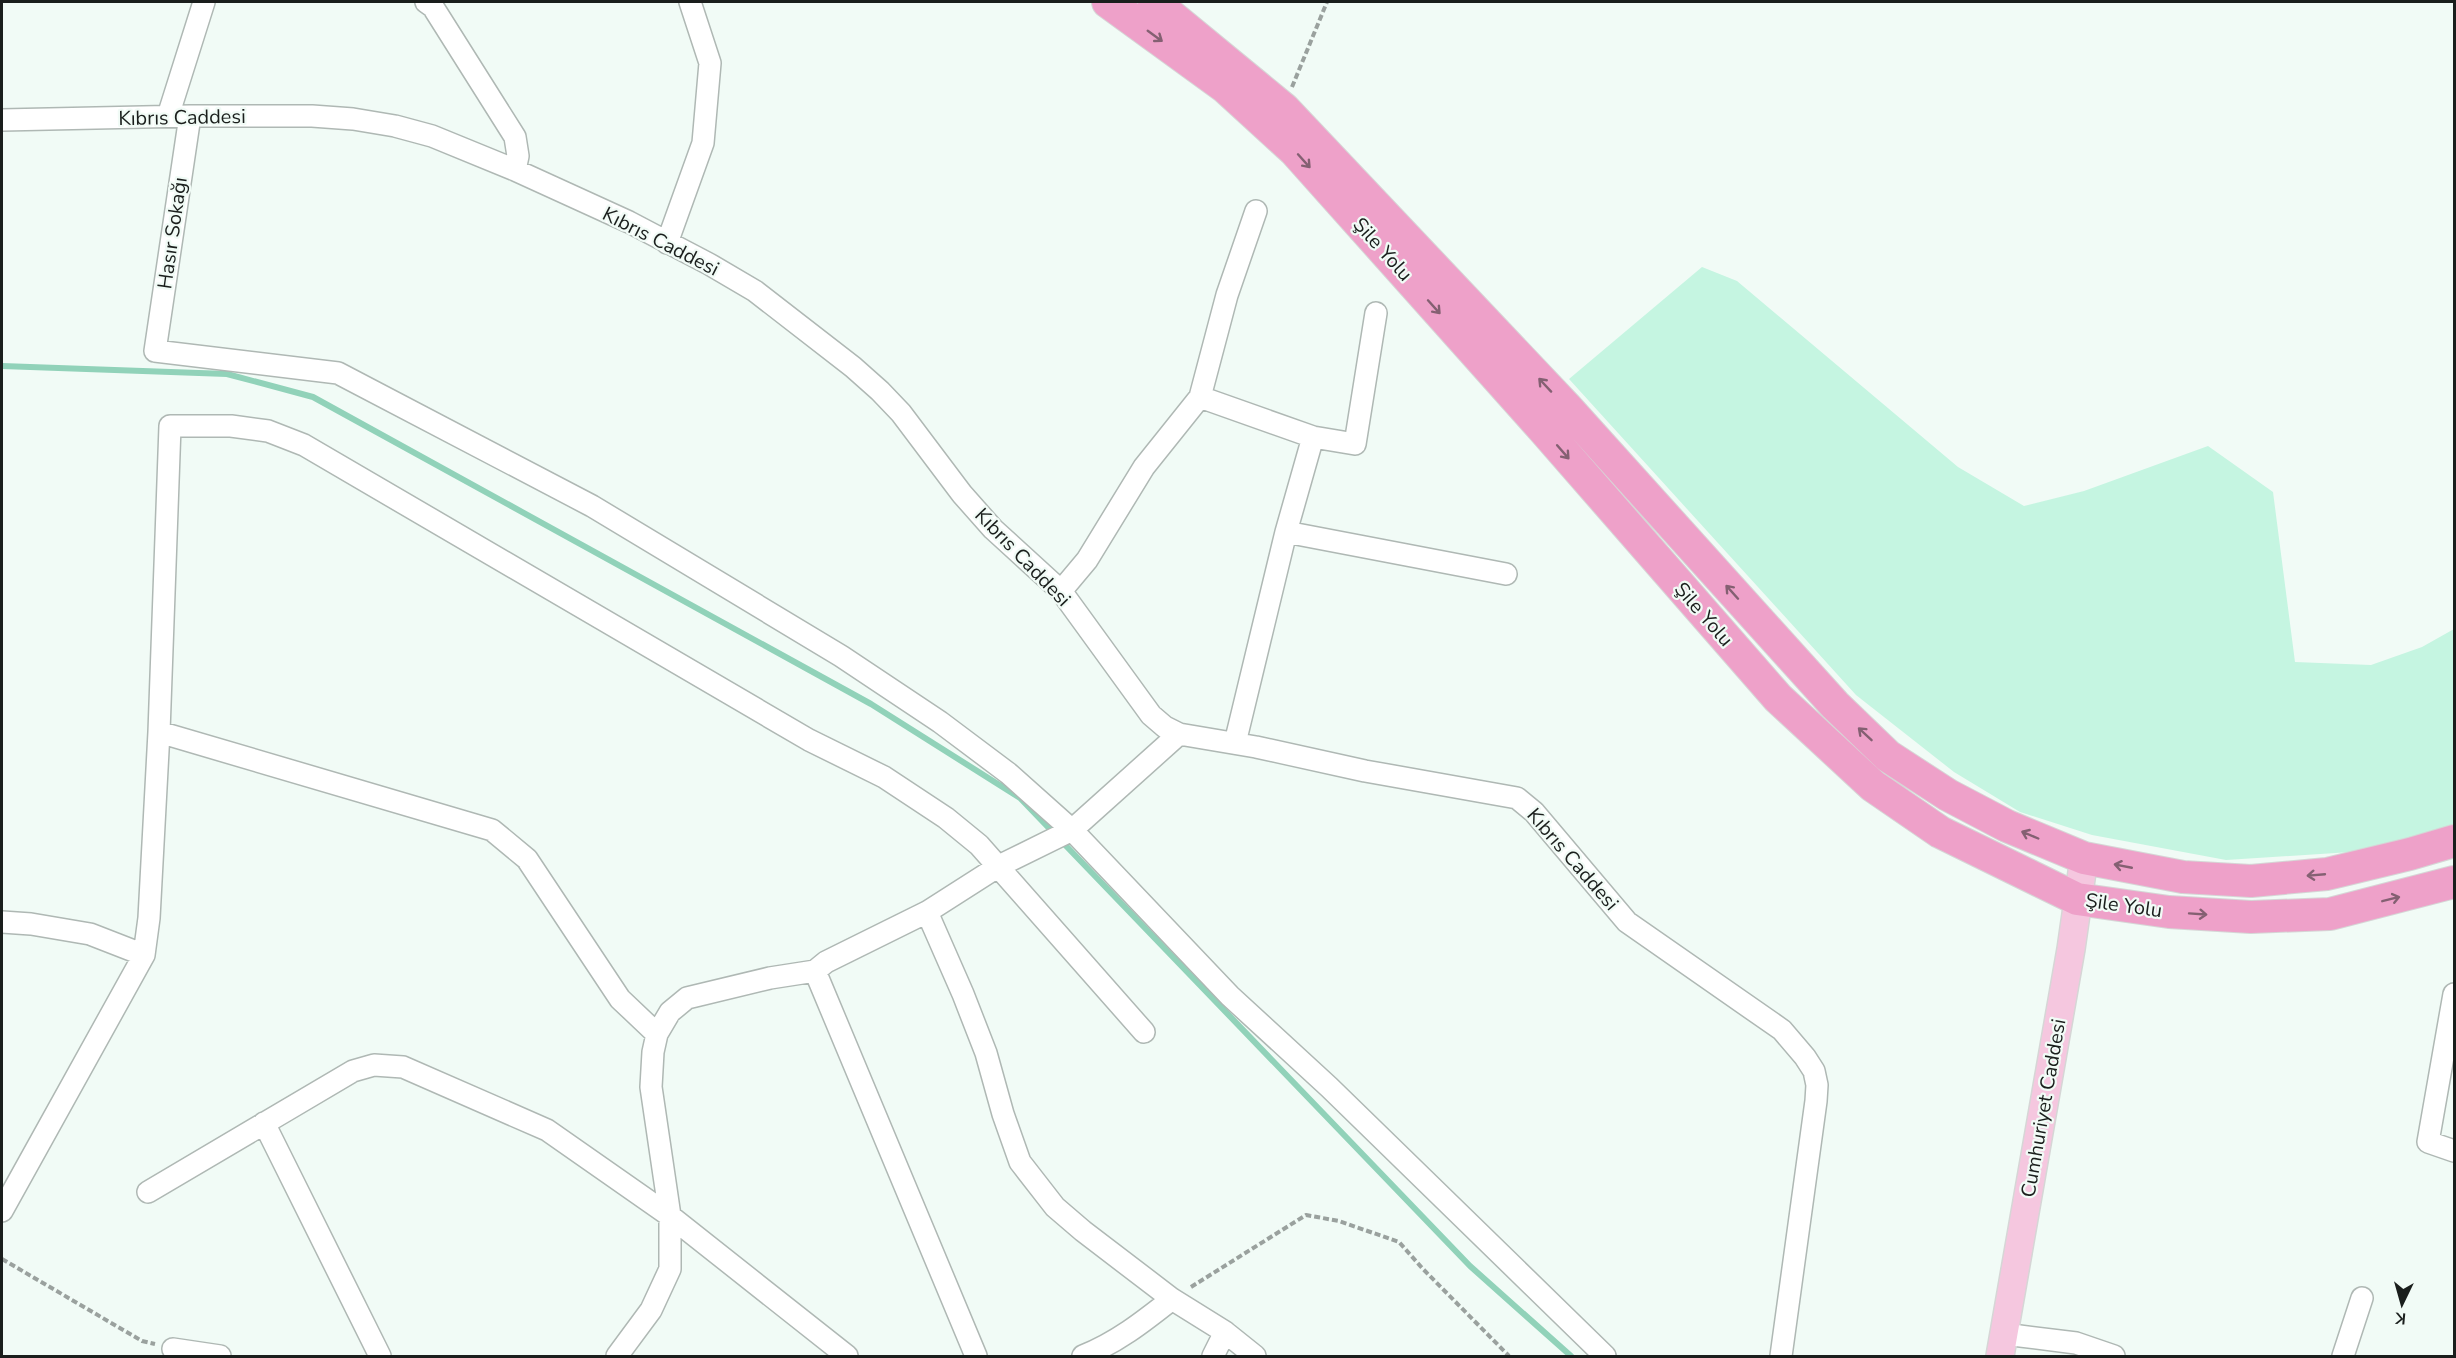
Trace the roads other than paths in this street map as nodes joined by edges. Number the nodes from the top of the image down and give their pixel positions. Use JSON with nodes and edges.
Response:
{"nodes":[{"id":1,"x":204,"y":2,"type":"edge"},
{"id":2,"x":426,"y":2,"type":"edge"},
{"id":3,"x":690,"y":2,"type":"edge"},
{"id":4,"x":1108,"y":2,"type":"edge"},
{"id":5,"x":1154,"y":2,"type":"edge"},
{"id":6,"x":168,"y":116,"type":"junction"},
{"id":7,"x":190,"y":116,"type":"junction"},
{"id":8,"x":2,"y":120,"type":"edge"},
{"id":9,"x":515,"y":170,"type":"junction"},
{"id":10,"x":1256,"y":211,"type":"dead end"},
{"id":11,"x":667,"y":243,"type":"junction"},
{"id":12,"x":1376,"y":314,"type":"dead end"},
{"id":13,"x":1200,"y":397,"type":"junction"},
{"id":14,"x":1313,"y":437,"type":"junction"},
{"id":15,"x":1286,"y":532,"type":"junction"},
{"id":16,"x":1506,"y":574,"type":"dead end"},
{"id":17,"x":1061,"y":591,"type":"junction"},
{"id":18,"x":159,"y":732,"type":"junction"},
{"id":19,"x":1179,"y":734,"type":"junction"},
{"id":20,"x":1235,"y":743,"type":"junction"},
{"id":21,"x":1072,"y":830,"type":"junction"},
{"id":22,"x":2454,"y":841,"type":"edge"},
{"id":23,"x":2084,"y":858,"type":"junction"},
{"id":24,"x":999,"y":866,"type":"junction"},
{"id":25,"x":2454,"y":882,"type":"edge"},
{"id":26,"x":2077,"y":899,"type":"junction"},
{"id":27,"x":927,"y":912,"type":"junction"},
{"id":28,"x":2,"y":922,"type":"edge"},
{"id":29,"x":144,"y":955,"type":"junction"},
{"id":30,"x":815,"y":971,"type":"junction"},
{"id":31,"x":2454,"y":994,"type":"edge"},
{"id":32,"x":1144,"y":1032,"type":"dead end"},
{"id":33,"x":657,"y":1034,"type":"junction"},
{"id":34,"x":264,"y":1123,"type":"junction"},
{"id":35,"x":2454,"y":1151,"type":"edge"},
{"id":36,"x":148,"y":1192,"type":"dead end"},
{"id":37,"x":2,"y":1211,"type":"edge"},
{"id":38,"x":670,"y":1216,"type":"junction"},
{"id":39,"x":2362,"y":1298,"type":"dead end"},
{"id":40,"x":1172,"y":1299,"type":"junction"},
{"id":41,"x":1225,"y":1332,"type":"junction"},
{"id":42,"x":2002,"y":1345,"type":"edge"},
{"id":43,"x":173,"y":1349,"type":"road end"},
{"id":44,"x":220,"y":1356,"type":"edge"},
{"id":45,"x":380,"y":1356,"type":"edge"},
{"id":46,"x":617,"y":1356,"type":"edge"},
{"id":47,"x":847,"y":1356,"type":"edge"},
{"id":48,"x":976,"y":1356,"type":"edge"},
{"id":49,"x":1083,"y":1356,"type":"edge"},
{"id":50,"x":1213,"y":1356,"type":"edge"},
{"id":51,"x":1255,"y":1356,"type":"edge"},
{"id":52,"x":1605,"y":1356,"type":"edge"},
{"id":53,"x":1781,"y":1356,"type":"edge"},
{"id":54,"x":2114,"y":1356,"type":"edge"},
{"id":55,"x":2343,"y":1356,"type":"edge"}],
"edges":[{"from":1,"to":6,"type":"street"},
{"from":2,"to":9,"type":"street"},
{"from":3,"to":11,"type":"street"},
{"from":4,"to":26,"type":"highway","name":"Şile Yolu","one_way":true},
{"from":23,"to":5,"type":"highway","name":"Şile Yolu","one_way":true},
{"from":6,"to":7,"type":"street","name":"Kıbrıs Caddesi"},
{"from":6,"to":8,"type":"street","name":"Kıbrıs Caddesi"},
{"from":7,"to":9,"type":"street","name":"Kıbrıs Caddesi"},
{"from":7,"to":21,"type":"street","name":"Hasır Sokağı"},
{"from":9,"to":11,"type":"street","name":"Kıbrıs Caddesi"},
{"from":10,"to":13,"type":"street"},
{"from":11,"to":17,"type":"street","name":"Kıbrıs Caddesi"},
{"from":12,"to":14,"type":"street"},
{"from":13,"to":14,"type":"street"},
{"from":13,"to":17,"type":"street"},
{"from":14,"to":15,"type":"street"},
{"from":15,"to":16,"type":"street"},
{"from":15,"to":20,"type":"street"},
{"from":17,"to":19,"type":"street","name":"Kıbrıs Caddesi"},
{"from":18,"to":24,"type":"street"},
{"from":18,"to":29,"type":"street"},
{"from":18,"to":33,"type":"street"},
{"from":19,"to":20,"type":"street","name":"Kıbrıs Caddesi"},
{"from":19,"to":21,"type":"street"},
{"from":20,"to":53,"type":"street","name":"Kıbrıs Caddesi"},
{"from":21,"to":24,"type":"street"},
{"from":21,"to":52,"type":"street"},
{"from":22,"to":23,"type":"highway","name":"Şile Yolu","one_way":true},
{"from":23,"to":26,"type":"main road","name":"Cumhuriyet Caddesi"},
{"from":24,"to":27,"type":"street"},
{"from":24,"to":32,"type":"street"},
{"from":26,"to":25,"type":"highway","name":"Şile Yolu","one_way":true},
{"from":26,"to":42,"type":"main road","name":"Cumhuriyet Caddesi"},
{"from":27,"to":30,"type":"street"},
{"from":27,"to":40,"type":"street"},
{"from":28,"to":29,"type":"street"},
{"from":29,"to":37,"type":"street"},
{"from":30,"to":33,"type":"street"},
{"from":30,"to":48,"type":"street"},
{"from":31,"to":35,"type":"street"},
{"from":33,"to":38,"type":"street"},
{"from":34,"to":36,"type":"street"},
{"from":34,"to":38,"type":"street"},
{"from":34,"to":45,"type":"street"},
{"from":38,"to":46,"type":"street"},
{"from":38,"to":47,"type":"street"},
{"from":39,"to":55,"type":"street"},
{"from":40,"to":41,"type":"street"},
{"from":40,"to":49,"type":"street"},
{"from":41,"to":50,"type":"street"},
{"from":41,"to":51,"type":"street"},
{"from":42,"to":54,"type":"street"},
{"from":43,"to":44,"type":"street"}]}
